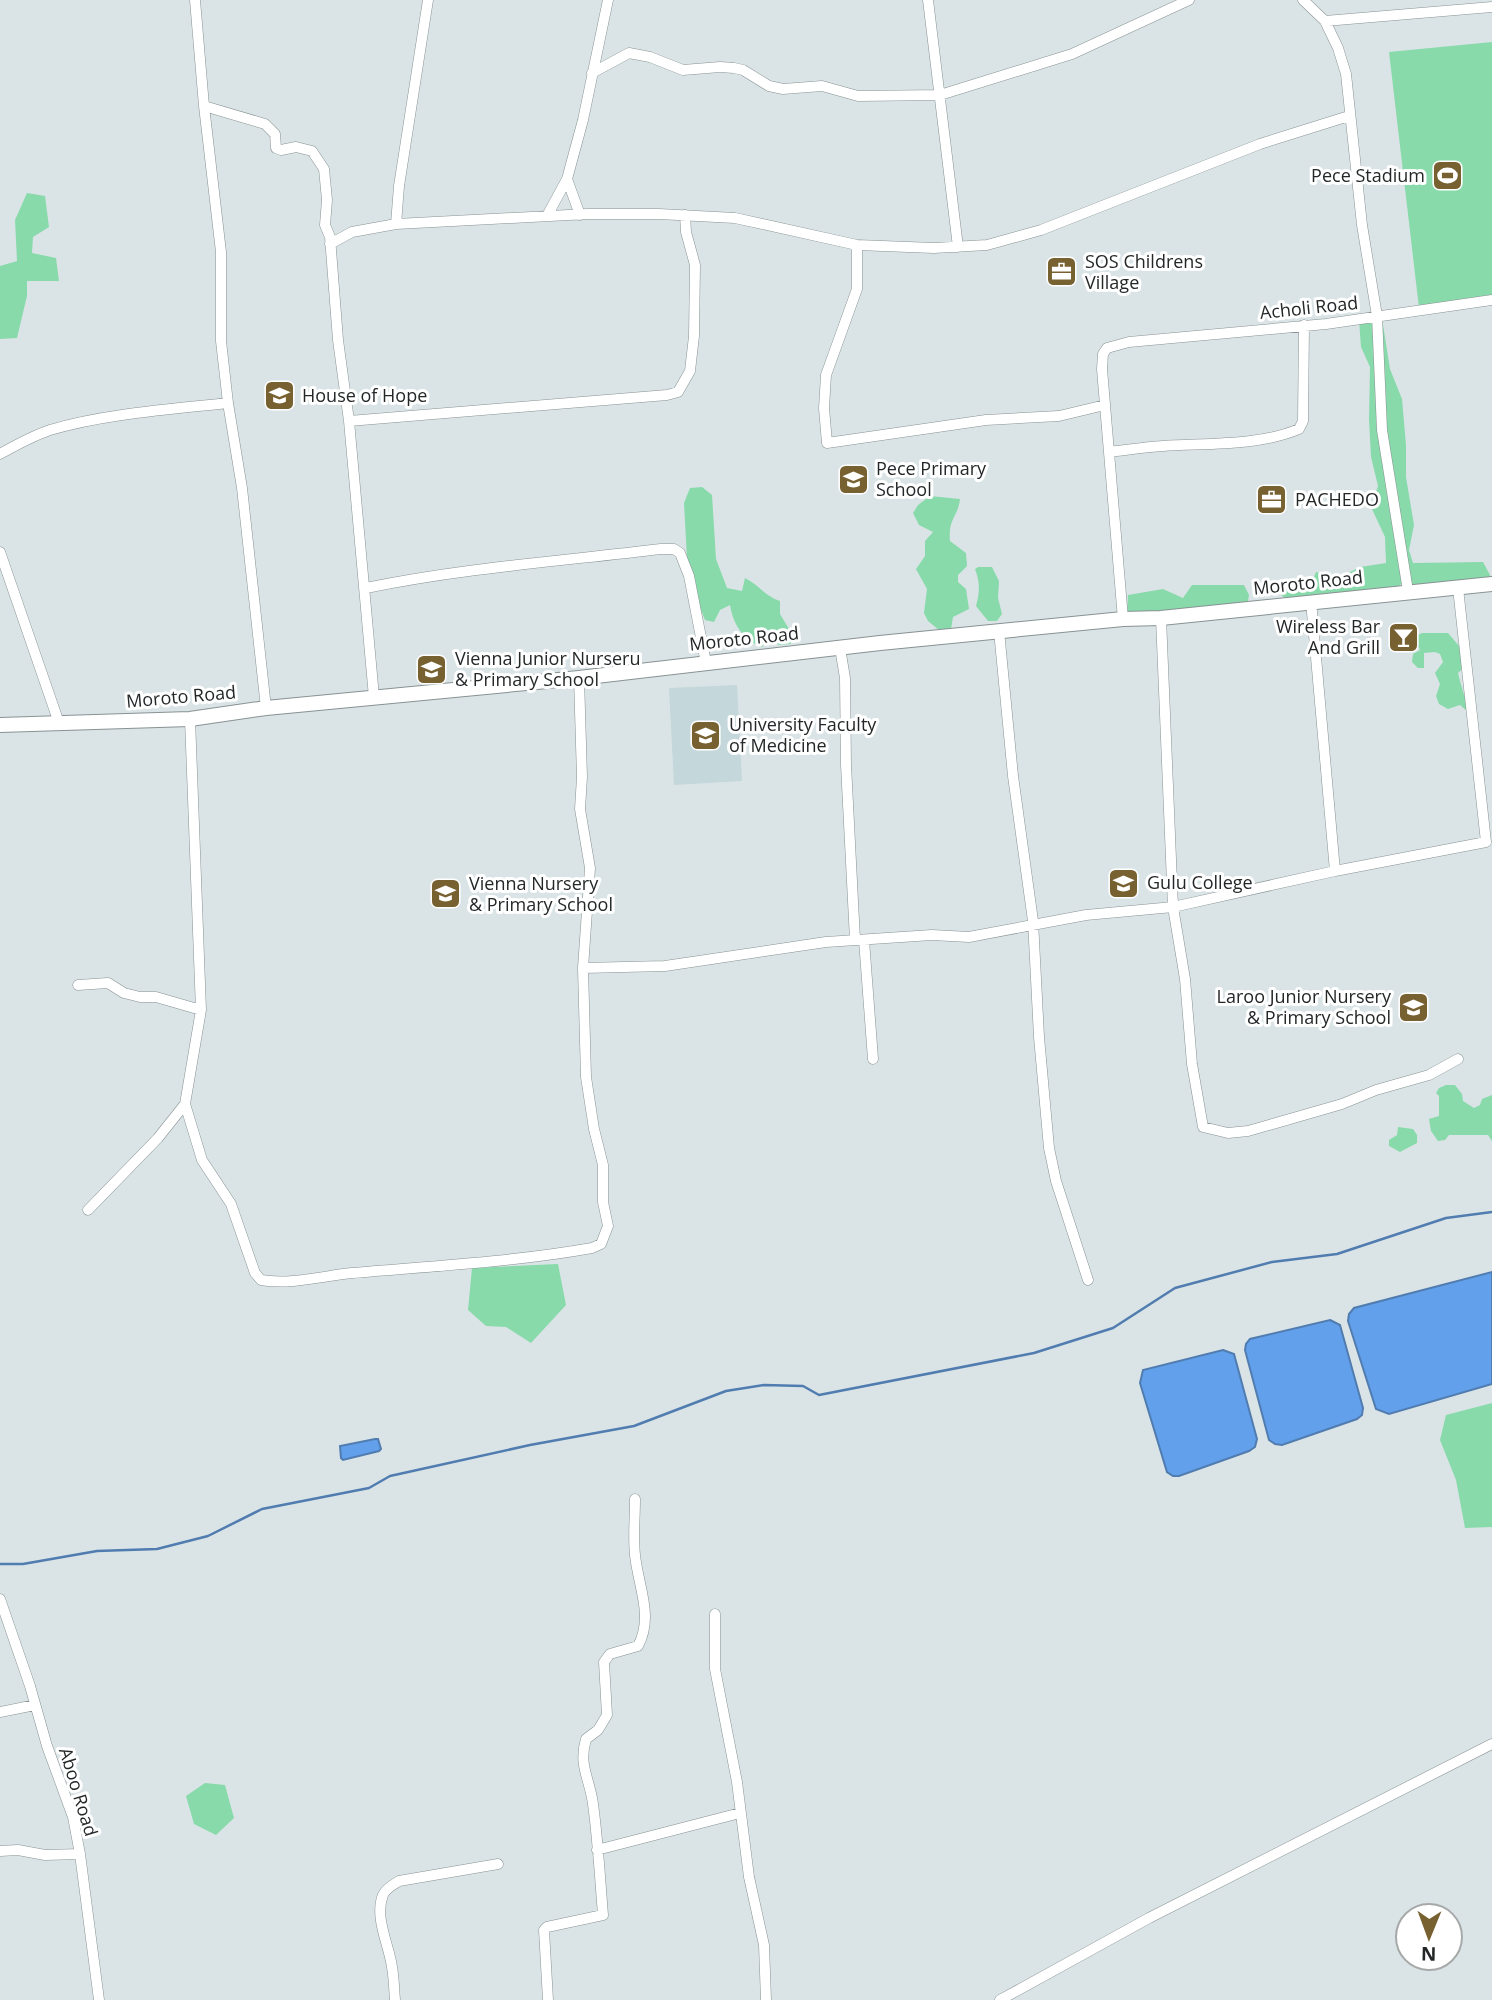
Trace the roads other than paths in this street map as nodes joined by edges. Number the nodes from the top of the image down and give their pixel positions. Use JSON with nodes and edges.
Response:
{"nodes":[{"id":1,"x":195,"y":0,"type":"edge"},
{"id":2,"x":428,"y":0,"type":"edge"},
{"id":3,"x":608,"y":0,"type":"edge"},
{"id":4,"x":928,"y":0,"type":"edge"},
{"id":5,"x":1189,"y":0,"type":"edge"},
{"id":6,"x":1303,"y":0,"type":"edge"},
{"id":7,"x":1492,"y":7,"type":"edge"},
{"id":8,"x":1325,"y":21,"type":"junction"},
{"id":9,"x":592,"y":72,"type":"junction"},
{"id":10,"x":940,"y":95,"type":"junction"},
{"id":11,"x":204,"y":106,"type":"junction"},
{"id":12,"x":1349,"y":116,"type":"junction"},
{"id":13,"x":568,"y":179,"type":"junction"},
{"id":14,"x":580,"y":215,"type":"junction"},
{"id":15,"x":685,"y":215,"type":"junction"},
{"id":16,"x":547,"y":216,"type":"junction"},
{"id":17,"x":396,"y":224,"type":"junction"},
{"id":18,"x":330,"y":244,"type":"junction"},
{"id":19,"x":857,"y":245,"type":"junction"},
{"id":20,"x":958,"y":247,"type":"junction"},
{"id":21,"x":1492,"y":300,"type":"edge"},
{"id":22,"x":1377,"y":316,"type":"junction"},
{"id":23,"x":1304,"y":325,"type":"junction"},
{"id":24,"x":228,"y":403,"type":"junction"},
{"id":25,"x":1104,"y":405,"type":"junction"},
{"id":26,"x":349,"y":421,"type":"junction"},
{"id":27,"x":1109,"y":452,"type":"junction"},
{"id":28,"x":0,"y":454,"type":"edge"},
{"id":29,"x":0,"y":552,"type":"edge"},
{"id":30,"x":1492,"y":584,"type":"edge"},
{"id":31,"x":366,"y":588,"type":"junction"},
{"id":32,"x":1458,"y":588,"type":"junction"},
{"id":33,"x":1409,"y":591,"type":"junction"},
{"id":34,"x":1311,"y":601,"type":"junction"},
{"id":35,"x":1161,"y":618,"type":"junction"},
{"id":36,"x":1124,"y":619,"type":"junction"},
{"id":37,"x":999,"y":631,"type":"junction"},
{"id":38,"x":840,"y":648,"type":"junction"},
{"id":39,"x":706,"y":663,"type":"junction"},
{"id":40,"x":579,"y":678,"type":"junction"},
{"id":41,"x":374,"y":697,"type":"junction"},
{"id":42,"x":266,"y":708,"type":"junction"},
{"id":43,"x":190,"y":719,"type":"junction"},
{"id":44,"x":59,"y":723,"type":"junction"},
{"id":45,"x":0,"y":725,"type":"edge"},
{"id":46,"x":1335,"y":871,"type":"junction"},
{"id":47,"x":1173,"y":907,"type":"junction"},
{"id":48,"x":1034,"y":926,"type":"junction"},
{"id":49,"x":859,"y":940,"type":"junction"},
{"id":50,"x":583,"y":968,"type":"junction"},
{"id":51,"x":78,"y":985,"type":"dead end"},
{"id":52,"x":201,"y":1010,"type":"junction"},
{"id":53,"x":873,"y":1059,"type":"dead end"},
{"id":54,"x":1458,"y":1059,"type":"dead end"},
{"id":55,"x":185,"y":1104,"type":"junction"},
{"id":56,"x":88,"y":1210,"type":"dead end"},
{"id":57,"x":1088,"y":1280,"type":"dead end"},
{"id":58,"x":635,"y":1499,"type":"dead end"},
{"id":59,"x":0,"y":1599,"type":"edge"},
{"id":60,"x":715,"y":1614,"type":"dead end"},
{"id":61,"x":35,"y":1705,"type":"junction"},
{"id":62,"x":0,"y":1712,"type":"edge"},
{"id":63,"x":1492,"y":1744,"type":"edge"},
{"id":64,"x":740,"y":1813,"type":"junction"},
{"id":65,"x":597,"y":1850,"type":"junction"},
{"id":66,"x":0,"y":1851,"type":"edge"},
{"id":67,"x":80,"y":1854,"type":"junction"},
{"id":68,"x":498,"y":1864,"type":"dead end"},
{"id":69,"x":99,"y":2000,"type":"edge"},
{"id":70,"x":395,"y":2000,"type":"edge"},
{"id":71,"x":548,"y":2000,"type":"edge"},
{"id":72,"x":765,"y":2000,"type":"edge"},
{"id":73,"x":1000,"y":2000,"type":"edge"}],
"edges":[{"from":1,"to":11,"type":"street"},
{"from":2,"to":17,"type":"street"},
{"from":3,"to":9,"type":"street"},
{"from":4,"to":10,"type":"street"},
{"from":5,"to":10,"type":"street"},
{"from":6,"to":8,"type":"street"},
{"from":7,"to":8,"type":"street"},
{"from":8,"to":12,"type":"street"},
{"from":9,"to":10,"type":"street"},
{"from":9,"to":13,"type":"street"},
{"from":10,"to":20,"type":"street"},
{"from":11,"to":18,"type":"street"},
{"from":11,"to":24,"type":"street"},
{"from":12,"to":20,"type":"street"},
{"from":12,"to":22,"type":"street"},
{"from":13,"to":14,"type":"street"},
{"from":13,"to":16,"type":"street"},
{"from":14,"to":15,"type":"street"},
{"from":14,"to":16,"type":"street"},
{"from":15,"to":19,"type":"street"},
{"from":15,"to":26,"type":"street"},
{"from":16,"to":17,"type":"street"},
{"from":17,"to":18,"type":"street"},
{"from":18,"to":26,"type":"street"},
{"from":19,"to":20,"type":"street"},
{"from":19,"to":25,"type":"street"},
{"from":21,"to":22,"type":"street","name":"Acholi Road"},
{"from":22,"to":23,"type":"street","name":"Acholi Road"},
{"from":22,"to":33,"type":"street"},
{"from":23,"to":25,"type":"street","name":"Acholi Road"},
{"from":23,"to":27,"type":"street"},
{"from":24,"to":28,"type":"street"},
{"from":24,"to":42,"type":"street"},
{"from":25,"to":27,"type":"street"},
{"from":26,"to":31,"type":"street"},
{"from":27,"to":36,"type":"street"},
{"from":29,"to":44,"type":"street"},
{"from":30,"to":32,"type":"main road","name":"Moroto Road"},
{"from":31,"to":39,"type":"street"},
{"from":31,"to":41,"type":"street"},
{"from":32,"to":33,"type":"main road","name":"Moroto Road"},
{"from":32,"to":46,"type":"street"},
{"from":33,"to":34,"type":"main road","name":"Moroto Road"},
{"from":34,"to":35,"type":"main road","name":"Moroto Road"},
{"from":34,"to":46,"type":"street"},
{"from":35,"to":36,"type":"main road","name":"Moroto Road"},
{"from":35,"to":47,"type":"street"},
{"from":36,"to":37,"type":"main road","name":"Moroto Road"},
{"from":37,"to":38,"type":"main road","name":"Moroto Road"},
{"from":37,"to":48,"type":"street"},
{"from":38,"to":39,"type":"main road","name":"Moroto Road"},
{"from":38,"to":49,"type":"street"},
{"from":39,"to":40,"type":"main road","name":"Moroto Road"},
{"from":40,"to":41,"type":"main road","name":"Moroto Road"},
{"from":40,"to":50,"type":"street"},
{"from":41,"to":42,"type":"main road","name":"Moroto Road"},
{"from":42,"to":43,"type":"main road","name":"Moroto Road"},
{"from":43,"to":44,"type":"main road","name":"Moroto Road"},
{"from":43,"to":52,"type":"street"},
{"from":44,"to":45,"type":"main road","name":"Moroto Road"},
{"from":46,"to":47,"type":"street"},
{"from":47,"to":48,"type":"street"},
{"from":47,"to":54,"type":"street"},
{"from":48,"to":49,"type":"street"},
{"from":48,"to":57,"type":"street"},
{"from":49,"to":50,"type":"street"},
{"from":49,"to":53,"type":"street"},
{"from":50,"to":55,"type":"street"},
{"from":51,"to":52,"type":"street"},
{"from":52,"to":55,"type":"street"},
{"from":55,"to":56,"type":"street"},
{"from":58,"to":65,"type":"street"},
{"from":59,"to":61,"type":"street","name":"Aboo Road"},
{"from":60,"to":64,"type":"street"},
{"from":61,"to":62,"type":"street"},
{"from":61,"to":67,"type":"street","name":"Aboo Road"},
{"from":63,"to":73,"type":"street"},
{"from":64,"to":65,"type":"street"},
{"from":64,"to":72,"type":"street"},
{"from":65,"to":71,"type":"street"},
{"from":66,"to":67,"type":"street"},
{"from":67,"to":69,"type":"street","name":"Aboo Road"},
{"from":68,"to":70,"type":"street"}]}
